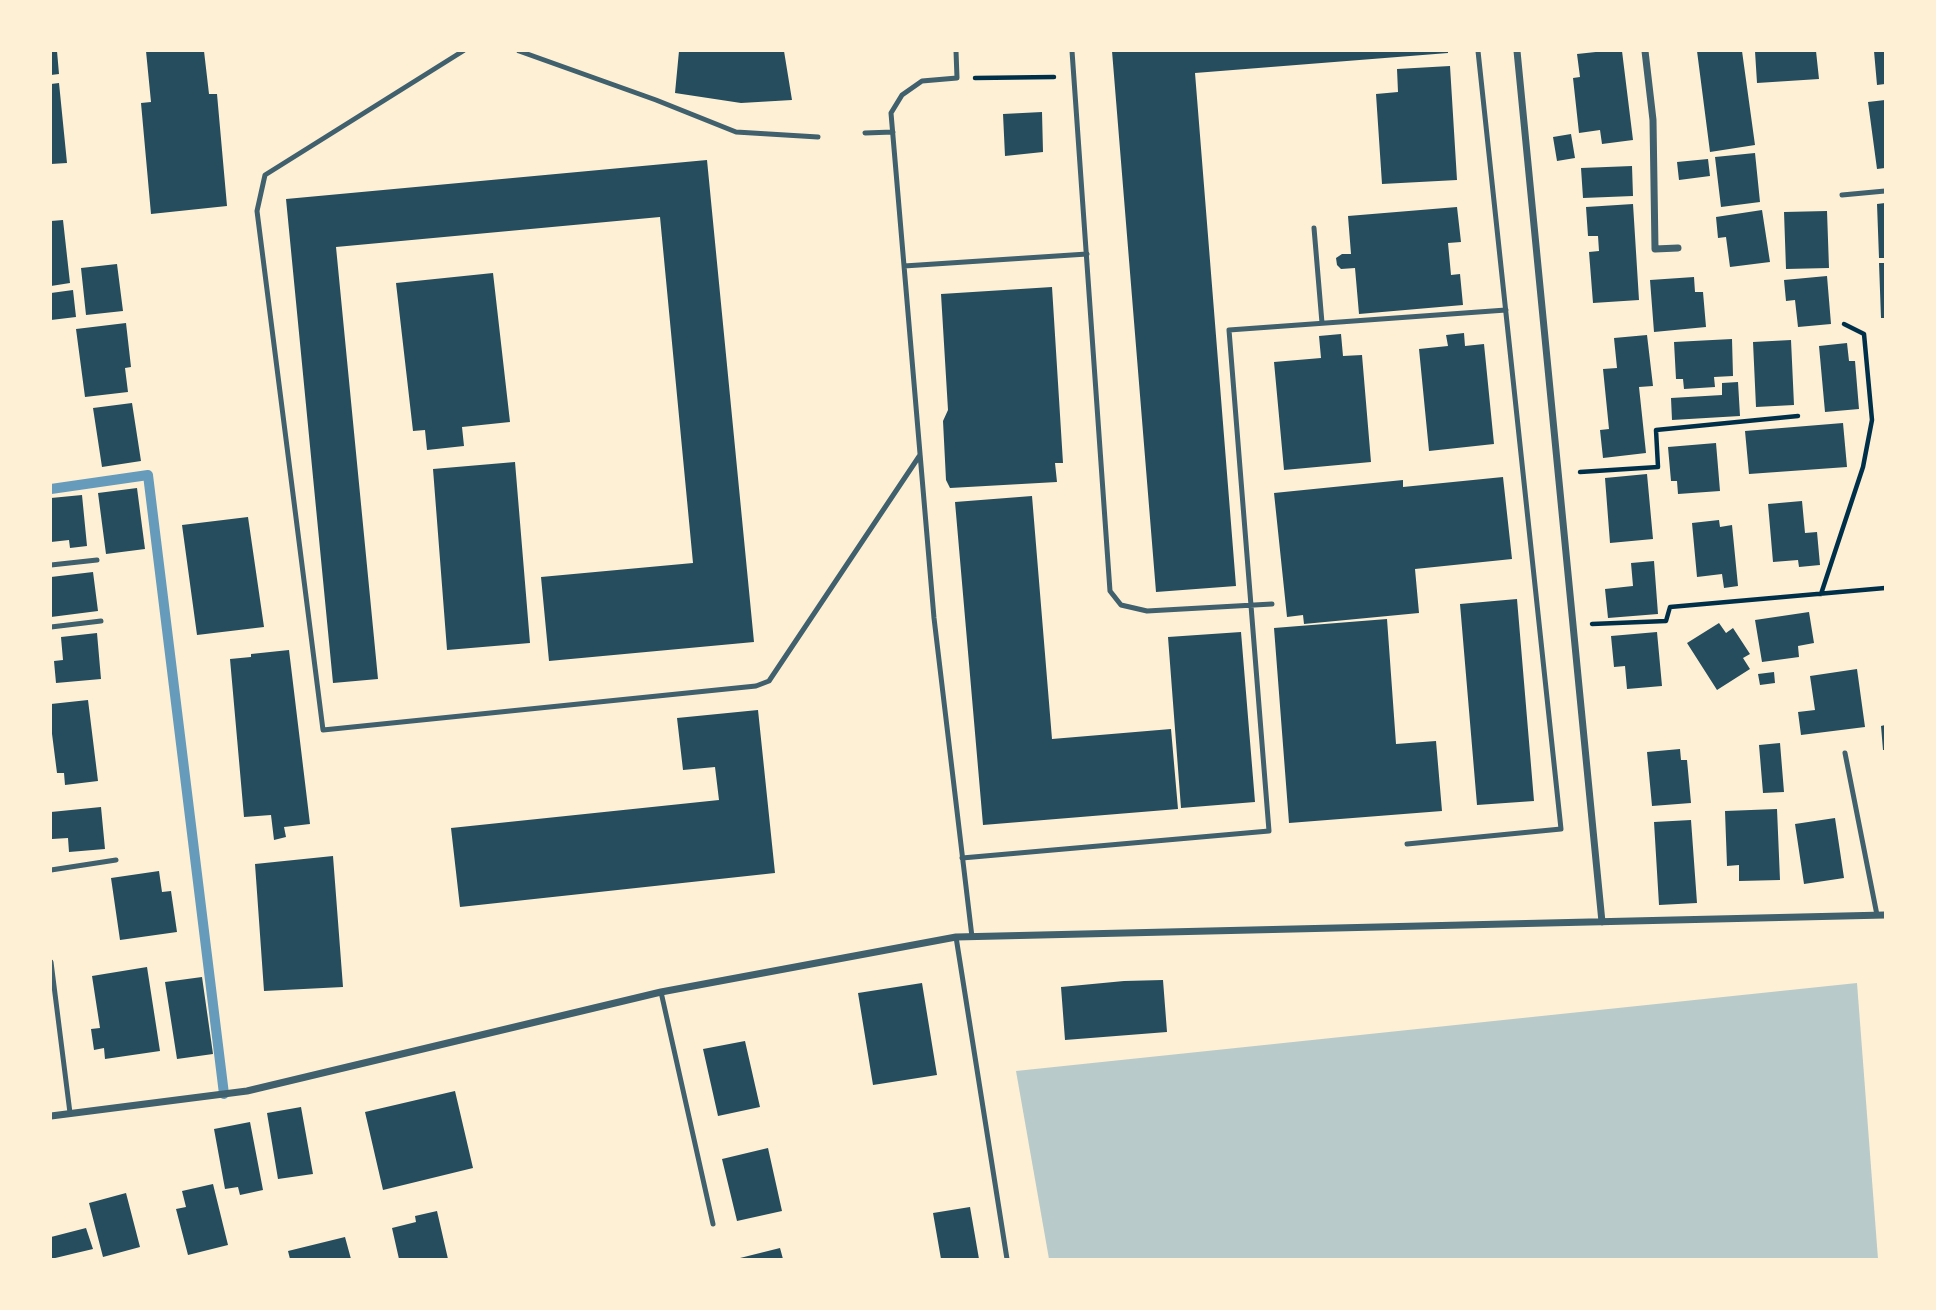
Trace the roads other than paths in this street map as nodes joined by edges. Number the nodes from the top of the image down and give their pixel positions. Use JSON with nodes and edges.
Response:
{"nodes":[{"id":1,"x":463,"y":51,"type":"edge"},
{"id":2,"x":519,"y":51,"type":"edge"},
{"id":3,"x":956,"y":51,"type":"edge"},
{"id":4,"x":1072,"y":51,"type":"edge"},
{"id":5,"x":1479,"y":51,"type":"edge"},
{"id":6,"x":1517,"y":51,"type":"edge"},
{"id":7,"x":1645,"y":51,"type":"edge"},
{"id":8,"x":892,"y":132,"type":"junction"},
{"id":9,"x":865,"y":133,"type":"dead end"},
{"id":10,"x":818,"y":137,"type":"dead end"},
{"id":11,"x":1885,"y":191,"type":"edge"},
{"id":12,"x":1842,"y":195,"type":"dead end"},
{"id":13,"x":1314,"y":228,"type":"dead end"},
{"id":14,"x":1678,"y":248,"type":"dead end"},
{"id":15,"x":1087,"y":254,"type":"junction"},
{"id":16,"x":904,"y":266,"type":"junction"},
{"id":17,"x":1506,"y":310,"type":"junction"},
{"id":18,"x":1322,"y":323,"type":"junction"},
{"id":19,"x":920,"y":455,"type":"junction"},
{"id":20,"x":97,"y":560,"type":"dead end"},
{"id":21,"x":51,"y":565,"type":"edge"},
{"id":22,"x":1272,"y":604,"type":"dead end"},
{"id":23,"x":1251,"y":606,"type":"junction"},
{"id":24,"x":101,"y":621,"type":"dead end"},
{"id":25,"x":51,"y":627,"type":"edge"},
{"id":26,"x":1845,"y":753,"type":"dead end"},
{"id":27,"x":1407,"y":844,"type":"dead end"},
{"id":28,"x":962,"y":858,"type":"junction"},
{"id":29,"x":116,"y":860,"type":"dead end"},
{"id":30,"x":51,"y":870,"type":"edge"},
{"id":31,"x":1881,"y":915,"type":"edge"},
{"id":32,"x":1602,"y":922,"type":"junction"},
{"id":33,"x":956,"y":937,"type":"junction"},
{"id":34,"x":972,"y":937,"type":"junction"},
{"id":35,"x":51,"y":962,"type":"edge"},
{"id":36,"x":661,"y":992,"type":"junction"},
{"id":37,"x":70,"y":1113,"type":"junction"},
{"id":38,"x":51,"y":1116,"type":"edge"},
{"id":39,"x":713,"y":1224,"type":"dead end"},
{"id":40,"x":1007,"y":1259,"type":"edge"}],
"edges":[{"from":1,"to":19,"type":"lane"},
{"from":2,"to":10,"type":"lane"},
{"from":3,"to":8,"type":"lane"},
{"from":4,"to":15,"type":"lane"},
{"from":5,"to":17,"type":"lane"},
{"from":6,"to":32,"type":"street"},
{"from":7,"to":14,"type":"street"},
{"from":8,"to":9,"type":"lane"},
{"from":8,"to":16,"type":"lane"},
{"from":11,"to":12,"type":"lane"},
{"from":13,"to":18,"type":"lane"},
{"from":15,"to":16,"type":"lane"},
{"from":15,"to":23,"type":"lane"},
{"from":16,"to":19,"type":"lane"},
{"from":17,"to":18,"type":"lane"},
{"from":17,"to":27,"type":"lane"},
{"from":18,"to":23,"type":"lane"},
{"from":19,"to":28,"type":"lane"},
{"from":20,"to":21,"type":"lane"},
{"from":22,"to":23,"type":"lane"},
{"from":23,"to":28,"type":"lane"},
{"from":24,"to":25,"type":"lane"},
{"from":26,"to":31,"type":"lane"},
{"from":28,"to":34,"type":"lane"},
{"from":29,"to":30,"type":"lane"},
{"from":31,"to":32,"type":"street"},
{"from":32,"to":34,"type":"street"},
{"from":33,"to":34,"type":"street"},
{"from":33,"to":36,"type":"street"},
{"from":33,"to":40,"type":"lane"},
{"from":35,"to":37,"type":"lane"},
{"from":36,"to":37,"type":"street"},
{"from":36,"to":39,"type":"lane"},
{"from":37,"to":38,"type":"street"}]}
